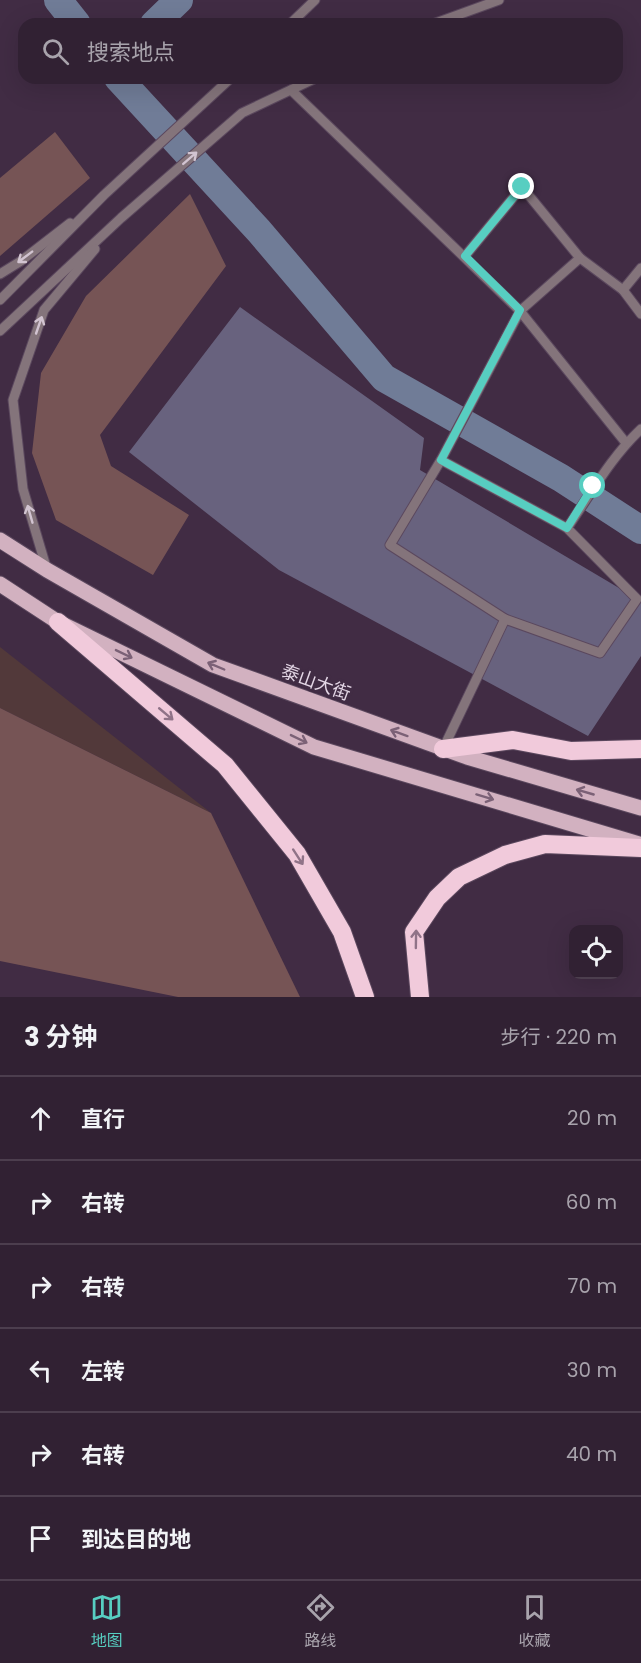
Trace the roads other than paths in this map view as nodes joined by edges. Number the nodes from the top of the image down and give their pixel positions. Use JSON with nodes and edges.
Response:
{"nodes":[{"id":1,"x":315,"y":0,"type":"edge"},
{"id":2,"x":499,"y":0,"type":"edge"},
{"id":3,"x":296,"y":18,"type":"edge"},
{"id":4,"x":450,"y":18,"type":"edge"},
{"id":5,"x":224,"y":84,"type":"edge"},
{"id":6,"x":304,"y":84,"type":"edge"},
{"id":7,"x":291,"y":90,"type":"junction"},
{"id":8,"x":104,"y":195,"type":"junction"},
{"id":9,"x":121,"y":218,"type":"junction"},
{"id":10,"x":465,"y":256,"type":"junction"},
{"id":11,"x":580,"y":258,"type":"junction"},
{"id":12,"x":641,"y":268,"type":"edge"},
{"id":13,"x":0,"y":274,"type":"edge"},
{"id":14,"x":622,"y":290,"type":"junction"},
{"id":15,"x":0,"y":300,"type":"edge"},
{"id":16,"x":520,"y":310,"type":"junction"},
{"id":17,"x":641,"y":314,"type":"edge"},
{"id":18,"x":0,"y":331,"type":"edge"},
{"id":19,"x":641,"y":429,"type":"edge"},
{"id":20,"x":626,"y":443,"type":"junction"},
{"id":21,"x":441,"y":460,"type":"junction"},
{"id":22,"x":567,"y":528,"type":"junction"},
{"id":23,"x":0,"y":540,"type":"edge"},
{"id":24,"x":47,"y":570,"type":"junction"},
{"id":25,"x":0,"y":584,"type":"edge"},
{"id":26,"x":505,"y":619,"type":"junction"},
{"id":27,"x":58,"y":622,"type":"junction"},
{"id":28,"x":442,"y":749,"type":"junction"},
{"id":29,"x":641,"y":749,"type":"edge"},
{"id":30,"x":641,"y":808,"type":"edge"},
{"id":31,"x":641,"y":846,"type":"edge"},
{"id":32,"x":365,"y":997,"type":"edge"},
{"id":33,"x":420,"y":997,"type":"edge"}],
"edges":[{"from":1,"to":3,"type":"lane"},
{"from":2,"to":4,"type":"lane"},
{"from":5,"to":8,"type":"lane"},
{"from":6,"to":7,"type":"lane"},
{"from":9,"to":7,"type":"lane","one_way":true},
{"from":7,"to":10,"type":"lane"},
{"from":8,"to":13,"type":"lane","one_way":true},
{"from":8,"to":15,"type":"lane"},
{"from":9,"to":18,"type":"lane"},
{"from":24,"to":9,"type":"lane","one_way":true},
{"from":10,"to":11,"type":"lane"},
{"from":10,"to":16,"type":"lane"},
{"from":11,"to":14,"type":"lane"},
{"from":11,"to":16,"type":"lane"},
{"from":12,"to":14,"type":"lane"},
{"from":14,"to":17,"type":"lane"},
{"from":16,"to":20,"type":"lane"},
{"from":16,"to":21,"type":"lane"},
{"from":19,"to":20,"type":"lane"},
{"from":20,"to":22,"type":"lane"},
{"from":21,"to":22,"type":"lane"},
{"from":21,"to":26,"type":"lane"},
{"from":22,"to":26,"type":"lane"},
{"from":23,"to":24,"type":"main road","name":"泰山大街"},
{"from":28,"to":24,"type":"main road","name":"泰山大街","one_way":true},
{"from":25,"to":27,"type":"main road"},
{"from":26,"to":28,"type":"lane"},
{"from":27,"to":31,"type":"main road","one_way":true},
{"from":27,"to":32,"type":"highway","one_way":true},
{"from":28,"to":29,"type":"highway"},
{"from":30,"to":28,"type":"main road","name":"泰山大街","one_way":true},
{"from":33,"to":31,"type":"highway","one_way":true}]}
